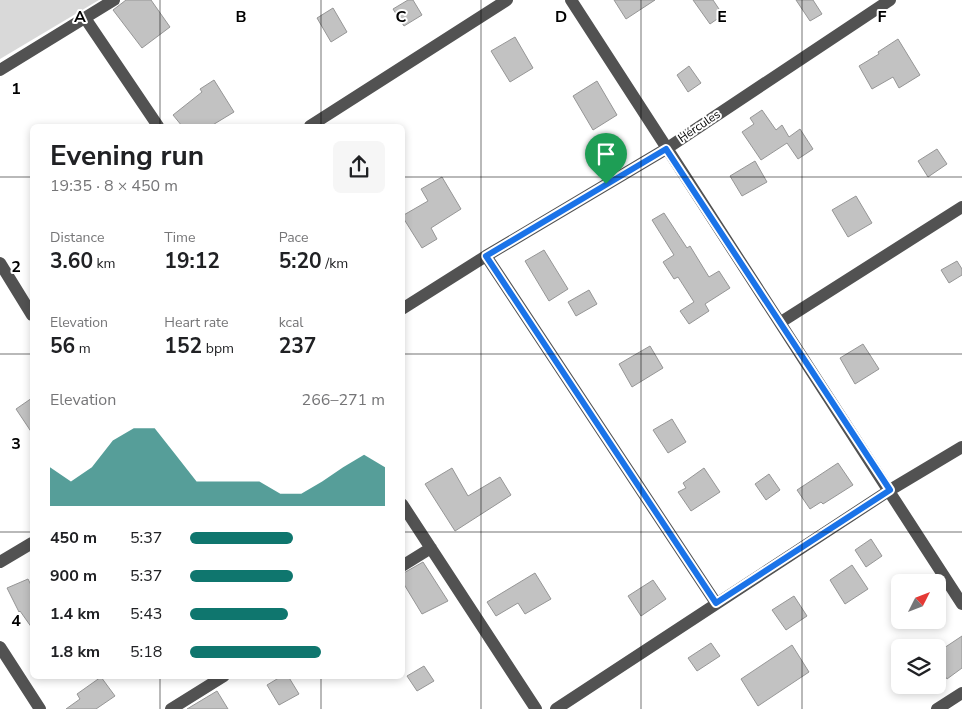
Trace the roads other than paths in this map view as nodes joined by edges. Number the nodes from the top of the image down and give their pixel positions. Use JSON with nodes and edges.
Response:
{"nodes":[{"id":1,"x":114,"y":0,"type":"edge"},
{"id":2,"x":507,"y":0,"type":"edge"},
{"id":3,"x":571,"y":0,"type":"edge"},
{"id":4,"x":890,"y":0,"type":"edge"},
{"id":5,"x":85,"y":18,"type":"junction"},
{"id":6,"x":0,"y":70,"type":"edge"},
{"id":7,"x":157,"y":124,"type":"edge"},
{"id":8,"x":313,"y":124,"type":"edge"},
{"id":9,"x":666,"y":149,"type":"junction"},
{"id":10,"x":962,"y":207,"type":"edge"},
{"id":11,"x":486,"y":256,"type":"junction"},
{"id":12,"x":0,"y":263,"type":"edge"},
{"id":13,"x":405,"y":307,"type":"edge"},
{"id":14,"x":30,"y":313,"type":"edge"},
{"id":15,"x":781,"y":322,"type":"junction"},
{"id":16,"x":962,"y":447,"type":"edge"},
{"id":17,"x":890,"y":490,"type":"junction"},
{"id":18,"x":405,"y":509,"type":"edge"},
{"id":19,"x":30,"y":544,"type":"edge"},
{"id":20,"x":431,"y":548,"type":"junction"},
{"id":21,"x":0,"y":562,"type":"edge"},
{"id":22,"x":405,"y":564,"type":"edge"},
{"id":23,"x":716,"y":603,"type":"junction"},
{"id":24,"x":962,"y":604,"type":"edge"},
{"id":25,"x":0,"y":647,"type":"edge"},
{"id":26,"x":219,"y":679,"type":"edge"},
{"id":27,"x":962,"y":693,"type":"edge"},
{"id":28,"x":40,"y":709,"type":"edge"},
{"id":29,"x":171,"y":709,"type":"edge"},
{"id":30,"x":536,"y":709,"type":"edge"},
{"id":31,"x":556,"y":709,"type":"edge"},
{"id":32,"x":937,"y":709,"type":"edge"}],
"edges":[{"from":1,"to":5,"type":"street"},
{"from":2,"to":8,"type":"street"},
{"from":3,"to":9,"type":"street"},
{"from":4,"to":9,"type":"street","name":"Hércules"},
{"from":5,"to":6,"type":"street"},
{"from":5,"to":7,"type":"street"},
{"from":9,"to":11,"type":"street","name":"Hércules"},
{"from":9,"to":15,"type":"street"},
{"from":10,"to":15,"type":"street"},
{"from":11,"to":13,"type":"street","name":"Hércules"},
{"from":11,"to":23,"type":"street"},
{"from":12,"to":14,"type":"street"},
{"from":15,"to":17,"type":"street"},
{"from":16,"to":17,"type":"street"},
{"from":17,"to":23,"type":"street"},
{"from":17,"to":24,"type":"street"},
{"from":18,"to":20,"type":"street"},
{"from":19,"to":21,"type":"street"},
{"from":20,"to":22,"type":"street"},
{"from":20,"to":30,"type":"street"},
{"from":23,"to":31,"type":"street"},
{"from":25,"to":28,"type":"street"},
{"from":26,"to":29,"type":"street"},
{"from":27,"to":32,"type":"street"}]}
